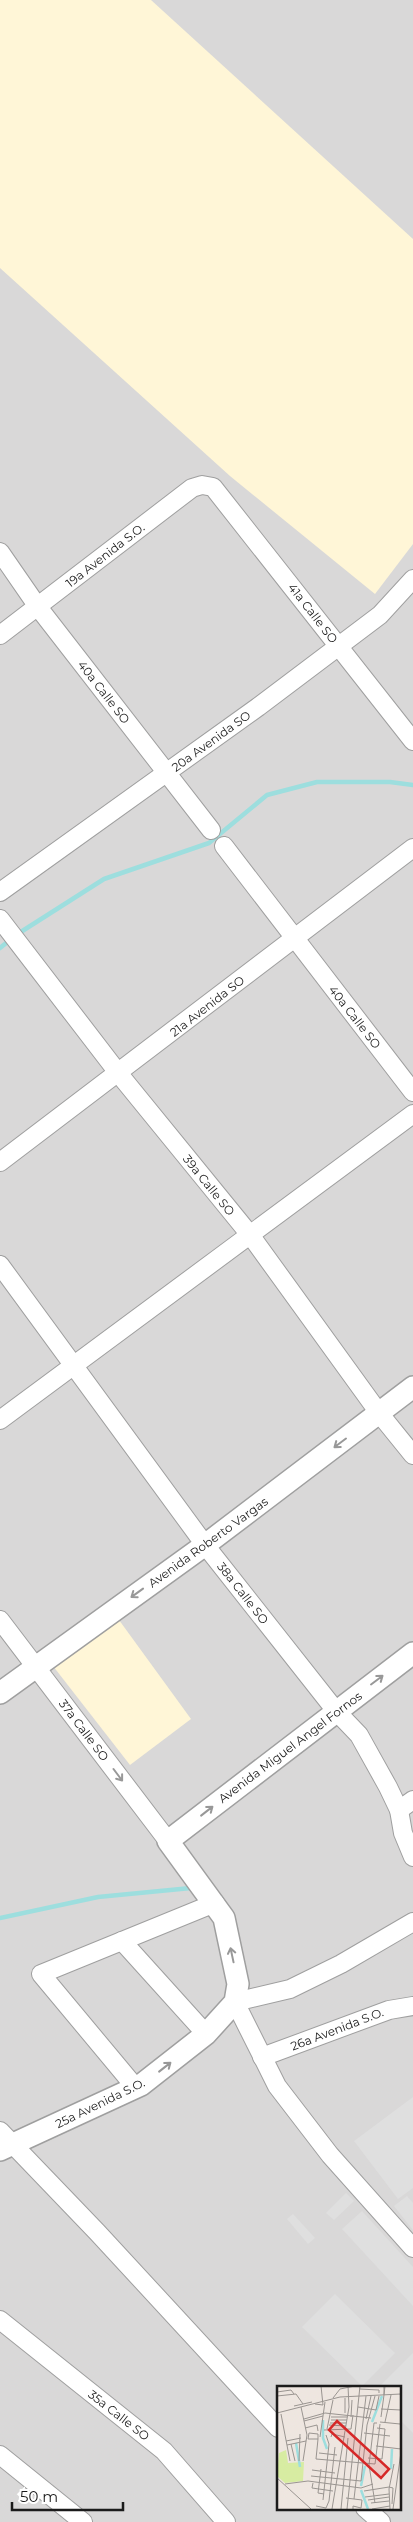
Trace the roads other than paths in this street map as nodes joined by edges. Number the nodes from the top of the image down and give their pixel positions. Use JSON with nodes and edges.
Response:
{"nodes":[{"id":1,"x":213,"y":487,"type":"joint"},
{"id":2,"x":0,"y":552,"type":"edge"},
{"id":3,"x":413,"y":579,"type":"edge"},
{"id":4,"x":38,"y":607,"type":"junction"},
{"id":5,"x":0,"y":635,"type":"edge"},
{"id":6,"x":339,"y":646,"type":"junction"},
{"id":7,"x":413,"y":741,"type":"edge"},
{"id":8,"x":167,"y":773,"type":"junction"},
{"id":9,"x":211,"y":830,"type":"dead end"},
{"id":10,"x":224,"y":846,"type":"dead end"},
{"id":11,"x":413,"y":848,"type":"edge"},
{"id":12,"x":0,"y":892,"type":"edge"},
{"id":13,"x":0,"y":919,"type":"edge"},
{"id":14,"x":294,"y":938,"type":"junction"},
{"id":15,"x":119,"y":1074,"type":"junction"},
{"id":16,"x":413,"y":1092,"type":"edge"},
{"id":17,"x":413,"y":1114,"type":"edge"},
{"id":18,"x":0,"y":1162,"type":"edge"},
{"id":19,"x":250,"y":1236,"type":"junction"},
{"id":20,"x":0,"y":1265,"type":"edge"},
{"id":21,"x":74,"y":1364,"type":"junction"},
{"id":22,"x":413,"y":1387,"type":"edge"},
{"id":23,"x":379,"y":1413,"type":"junction"},
{"id":24,"x":0,"y":1420,"type":"edge"},
{"id":25,"x":413,"y":1456,"type":"edge"},
{"id":26,"x":206,"y":1545,"type":"junction"},
{"id":27,"x":0,"y":1620,"type":"edge"},
{"id":28,"x":413,"y":1653,"type":"edge"},
{"id":29,"x":36,"y":1666,"type":"junction"},
{"id":30,"x":0,"y":1693,"type":"edge"},
{"id":31,"x":336,"y":1711,"type":"junction"},
{"id":32,"x":406,"y":1805,"type":"edge"},
{"id":33,"x":168,"y":1841,"type":"junction"},
{"id":34,"x":413,"y":1857,"type":"edge"},
{"id":35,"x":215,"y":1903,"type":"junction"},
{"id":36,"x":413,"y":1922,"type":"edge"},
{"id":37,"x":122,"y":1941,"type":"junction"},
{"id":38,"x":235,"y":2002,"type":"junction"},
{"id":39,"x":413,"y":2006,"type":"edge"},
{"id":40,"x":206,"y":2034,"type":"junction"},
{"id":41,"x":262,"y":2057,"type":"junction"},
{"id":42,"x":136,"y":2088,"type":"junction"},
{"id":43,"x":4,"y":2142,"type":"edge"},
{"id":44,"x":413,"y":2248,"type":"edge"},
{"id":45,"x":0,"y":2320,"type":"edge"},
{"id":46,"x":277,"y":2427,"type":"edge"},
{"id":47,"x":0,"y":2455,"type":"edge"},
{"id":48,"x":367,"y":2510,"type":"edge"},
{"id":49,"x":82,"y":2522,"type":"edge"},
{"id":50,"x":226,"y":2522,"type":"edge"},
{"id":51,"x":381,"y":2522,"type":"edge"}],
"edges":[{"from":1,"to":4,"type":"street","name":"19a Avenida S.O."},
{"from":1,"to":6,"type":"street","name":"41a Calle SO"},
{"from":2,"to":4,"type":"street","name":"40a Calle SO"},
{"from":3,"to":6,"type":"street","name":"20a Avenida SO"},
{"from":4,"to":5,"type":"street","name":"19a Avenida S.O."},
{"from":4,"to":8,"type":"street","name":"40a Calle SO"},
{"from":6,"to":7,"type":"street","name":"41a Calle SO"},
{"from":6,"to":8,"type":"street","name":"20a Avenida SO"},
{"from":8,"to":9,"type":"street","name":"40a Calle SO"},
{"from":8,"to":12,"type":"street","name":"20a Avenida SO"},
{"from":10,"to":14,"type":"street","name":"40a Calle SO"},
{"from":11,"to":14,"type":"street","name":"21a Avenida SO"},
{"from":13,"to":15,"type":"street","name":"39a Calle SO"},
{"from":14,"to":15,"type":"street","name":"21a Avenida SO"},
{"from":14,"to":16,"type":"street","name":"40a Calle SO"},
{"from":15,"to":18,"type":"street","name":"21a Avenida SO"},
{"from":15,"to":19,"type":"street","name":"39a Calle SO"},
{"from":17,"to":19,"type":"street"},
{"from":19,"to":21,"type":"street"},
{"from":19,"to":23,"type":"street","name":"39a Calle SO"},
{"from":20,"to":21,"type":"street","name":"38a Calle SO"},
{"from":21,"to":24,"type":"street"},
{"from":21,"to":26,"type":"street","name":"38a Calle SO"},
{"from":22,"to":23,"type":"street","name":"Avenida Roberto Vargas"},
{"from":23,"to":25,"type":"street","name":"39a Calle SO"},
{"from":23,"to":26,"type":"street","name":"Avenida Roberto Vargas","one_way":true},
{"from":26,"to":29,"type":"street","name":"Avenida Roberto Vargas","one_way":true},
{"from":26,"to":31,"type":"street","name":"38a Calle SO"},
{"from":27,"to":29,"type":"street","name":"37a Calle SO"},
{"from":31,"to":28,"type":"street","name":"Avenida Miguel Angel Fornos","one_way":true},
{"from":29,"to":30,"type":"street","name":"Avenida Roberto Vargas"},
{"from":29,"to":33,"type":"street","name":"37a Calle SO","one_way":true},
{"from":31,"to":32,"type":"street","name":"38a Calle SO"},
{"from":33,"to":31,"type":"street","name":"Avenida Miguel Angel Fornos","one_way":true},
{"from":32,"to":34,"type":"street","name":"38a Calle SO"},
{"from":33,"to":35,"type":"street"},
{"from":35,"to":37,"type":"street"},
{"from":38,"to":35,"type":"street","one_way":true},
{"from":36,"to":38,"type":"street"},
{"from":37,"to":40,"type":"street"},
{"from":37,"to":42,"type":"street"},
{"from":38,"to":40,"type":"street","name":"25a Avenida S.O."},
{"from":38,"to":41,"type":"street"},
{"from":39,"to":41,"type":"street","name":"26a Avenida S.O."},
{"from":42,"to":40,"type":"street","name":"25a Avenida S.O.","one_way":true},
{"from":41,"to":44,"type":"street"},
{"from":42,"to":43,"type":"street","name":"25a Avenida S.O."},
{"from":43,"to":46,"type":"street"},
{"from":45,"to":50,"type":"street","name":"35a Calle SO"},
{"from":47,"to":49,"type":"street"},
{"from":48,"to":51,"type":"street"}]}
